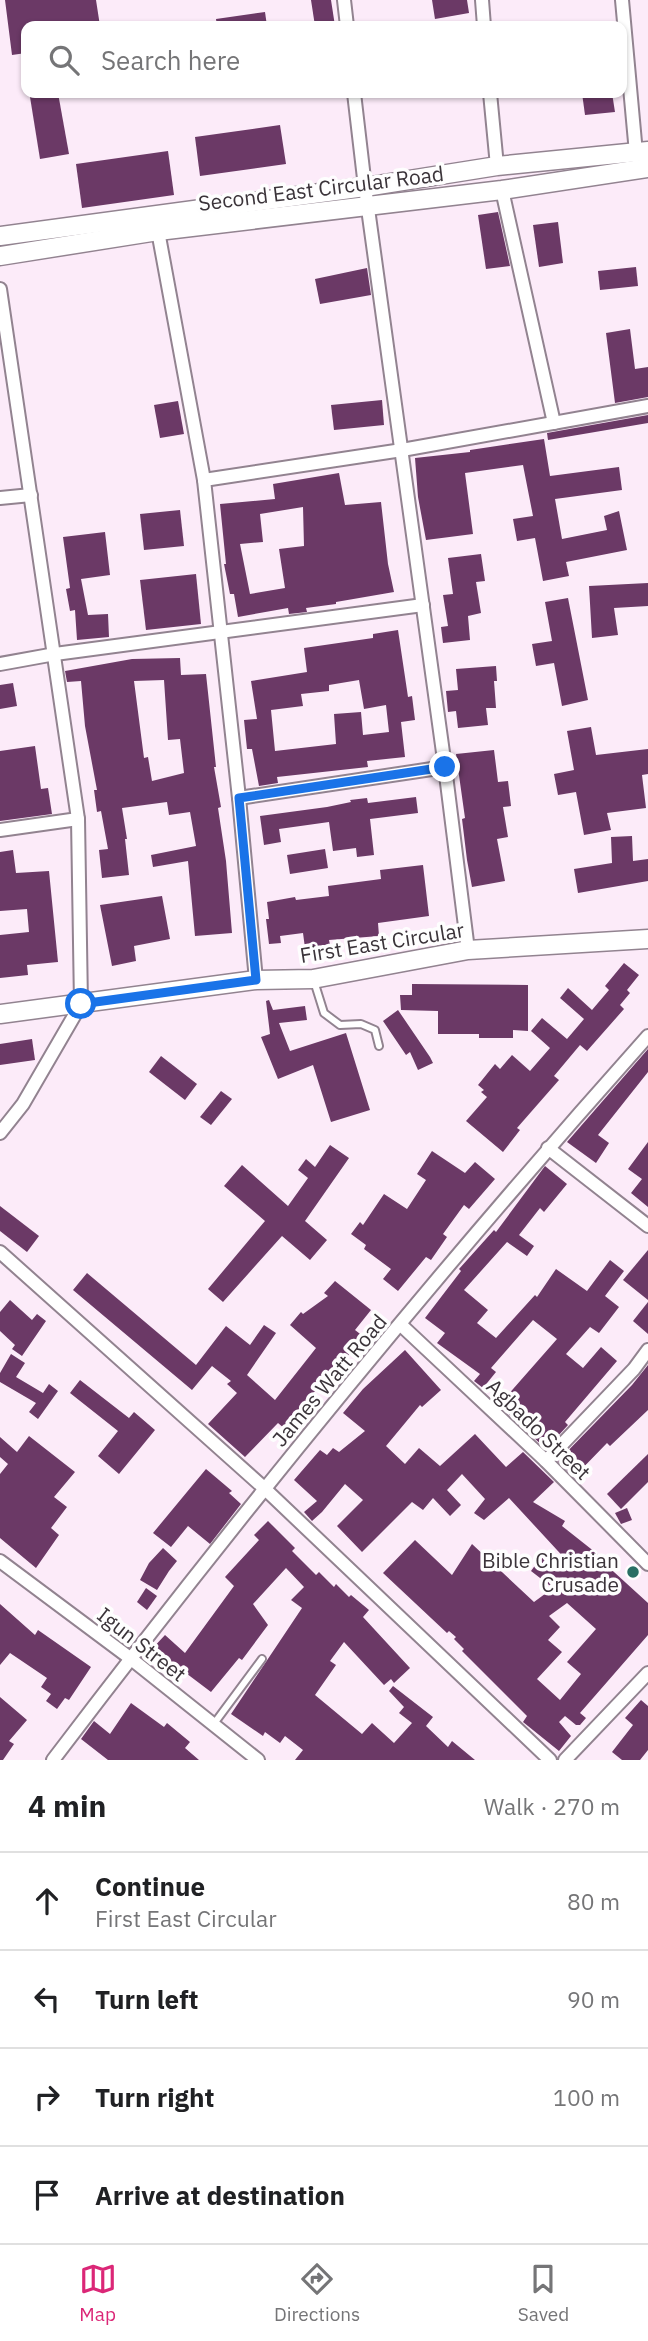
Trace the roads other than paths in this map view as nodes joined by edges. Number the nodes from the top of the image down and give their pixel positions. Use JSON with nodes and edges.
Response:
{"nodes":[{"id":1,"x":344,"y":0,"type":"edge"},
{"id":2,"x":482,"y":0,"type":"edge"},
{"id":3,"x":622,"y":0,"type":"edge"},
{"id":4,"x":346,"y":21,"type":"edge"},
{"id":5,"x":484,"y":21,"type":"edge"},
{"id":6,"x":625,"y":21,"type":"edge"},
{"id":7,"x":627,"y":38,"type":"edge"},
{"id":8,"x":355,"y":98,"type":"edge"},
{"id":9,"x":490,"y":98,"type":"edge"},
{"id":10,"x":642,"y":152,"type":"edge"},
{"id":11,"x":497,"y":166,"type":"junction"},
{"id":12,"x":648,"y":168,"type":"edge"},
{"id":13,"x":502,"y":190,"type":"junction"},
{"id":14,"x":367,"y":196,"type":"junction"},
{"id":15,"x":168,"y":214,"type":"junction"},
{"id":16,"x":158,"y":230,"type":"junction"},
{"id":17,"x":0,"y":236,"type":"edge"},
{"id":18,"x":0,"y":256,"type":"edge"},
{"id":19,"x":0,"y":289,"type":"edge"},
{"id":20,"x":648,"y":406,"type":"edge"},
{"id":21,"x":554,"y":423,"type":"junction"},
{"id":22,"x":402,"y":450,"type":"junction"},
{"id":23,"x":204,"y":480,"type":"junction"},
{"id":24,"x":31,"y":495,"type":"junction"},
{"id":25,"x":0,"y":498,"type":"edge"},
{"id":26,"x":423,"y":605,"type":"junction"},
{"id":27,"x":221,"y":633,"type":"junction"},
{"id":28,"x":55,"y":654,"type":"junction"},
{"id":29,"x":0,"y":664,"type":"edge"},
{"id":30,"x":445,"y":767,"type":"junction"},
{"id":31,"x":239,"y":798,"type":"junction"},
{"id":32,"x":78,"y":819,"type":"junction"},
{"id":33,"x":0,"y":830,"type":"edge"},
{"id":34,"x":648,"y":939,"type":"edge"},
{"id":35,"x":468,"y":950,"type":"junction"},
{"id":36,"x":313,"y":979,"type":"junction"},
{"id":37,"x":256,"y":980,"type":"junction"},
{"id":38,"x":81,"y":1004,"type":"junction"},
{"id":39,"x":0,"y":1014,"type":"edge"},
{"id":40,"x":648,"y":1036,"type":"edge"},
{"id":41,"x":379,"y":1046,"type":"dead end"},
{"id":42,"x":0,"y":1133,"type":"edge"},
{"id":43,"x":548,"y":1149,"type":"junction"},
{"id":44,"x":648,"y":1226,"type":"edge"},
{"id":45,"x":0,"y":1252,"type":"edge"},
{"id":46,"x":401,"y":1325,"type":"junction"},
{"id":47,"x":648,"y":1350,"type":"edge"},
{"id":48,"x":546,"y":1461,"type":"junction"},
{"id":49,"x":264,"y":1488,"type":"junction"},
{"id":50,"x":0,"y":1561,"type":"edge"},
{"id":51,"x":648,"y":1564,"type":"edge"},
{"id":52,"x":130,"y":1658,"type":"junction"},
{"id":53,"x":262,"y":1659,"type":"dead end"},
{"id":54,"x":647,"y":1676,"type":"edge"},
{"id":55,"x":214,"y":1725,"type":"junction"},
{"id":56,"x":53,"y":1760,"type":"edge"},
{"id":57,"x":258,"y":1760,"type":"edge"},
{"id":58,"x":550,"y":1760,"type":"edge"},
{"id":59,"x":565,"y":1760,"type":"edge"}],
"edges":[{"from":1,"to":4,"type":"street"},
{"from":2,"to":5,"type":"street"},
{"from":3,"to":6,"type":"street"},
{"from":7,"to":10,"type":"street"},
{"from":8,"to":14,"type":"street"},
{"from":9,"to":11,"type":"street"},
{"from":10,"to":11,"type":"main road","name":"Second East Circular Road"},
{"from":11,"to":14,"type":"main road","name":"Second East Circular Road"},
{"from":12,"to":13,"type":"main road","name":"Second East Circular Road"},
{"from":13,"to":14,"type":"main road","name":"Second East Circular Road"},
{"from":13,"to":21,"type":"street"},
{"from":14,"to":15,"type":"main road","name":"Second East Circular Road"},
{"from":14,"to":16,"type":"main road","name":"Second East Circular Road"},
{"from":14,"to":22,"type":"street"},
{"from":15,"to":16,"type":"street"},
{"from":15,"to":17,"type":"main road","name":"Second East Circular Road"},
{"from":16,"to":18,"type":"main road","name":"Second East Circular Road"},
{"from":16,"to":23,"type":"street"},
{"from":19,"to":24,"type":"street"},
{"from":20,"to":21,"type":"street"},
{"from":21,"to":22,"type":"street"},
{"from":22,"to":23,"type":"street"},
{"from":22,"to":26,"type":"street"},
{"from":23,"to":27,"type":"street"},
{"from":24,"to":25,"type":"street"},
{"from":24,"to":28,"type":"street"},
{"from":26,"to":27,"type":"street"},
{"from":26,"to":30,"type":"street"},
{"from":27,"to":28,"type":"street"},
{"from":27,"to":31,"type":"street"},
{"from":28,"to":29,"type":"street"},
{"from":28,"to":32,"type":"street"},
{"from":30,"to":31,"type":"street"},
{"from":30,"to":35,"type":"street"},
{"from":31,"to":37,"type":"street"},
{"from":32,"to":33,"type":"street"},
{"from":32,"to":38,"type":"street"},
{"from":34,"to":35,"type":"main road","name":"First East Circular"},
{"from":35,"to":36,"type":"main road","name":"First East Circular"},
{"from":36,"to":37,"type":"main road","name":"First East Circular"},
{"from":36,"to":41,"type":"lane"},
{"from":37,"to":38,"type":"main road","name":"First East Circular"},
{"from":38,"to":39,"type":"main road","name":"First East Circular"},
{"from":38,"to":42,"type":"street"},
{"from":40,"to":43,"type":"street","name":"James Watt Road"},
{"from":43,"to":44,"type":"street"},
{"from":43,"to":46,"type":"street","name":"James Watt Road"},
{"from":45,"to":49,"type":"street"},
{"from":46,"to":48,"type":"street","name":"Agbado Street"},
{"from":46,"to":49,"type":"street","name":"James Watt Road"},
{"from":47,"to":48,"type":"street"},
{"from":48,"to":51,"type":"street","name":"Agbado Street"},
{"from":49,"to":52,"type":"street","name":"James Watt Road"},
{"from":49,"to":58,"type":"street"},
{"from":50,"to":52,"type":"street","name":"Igun Street"},
{"from":52,"to":55,"type":"street","name":"Igun Street"},
{"from":52,"to":56,"type":"street","name":"James Watt Road"},
{"from":53,"to":55,"type":"lane"},
{"from":54,"to":59,"type":"street"},
{"from":55,"to":57,"type":"street","name":"Igun Street"}]}
